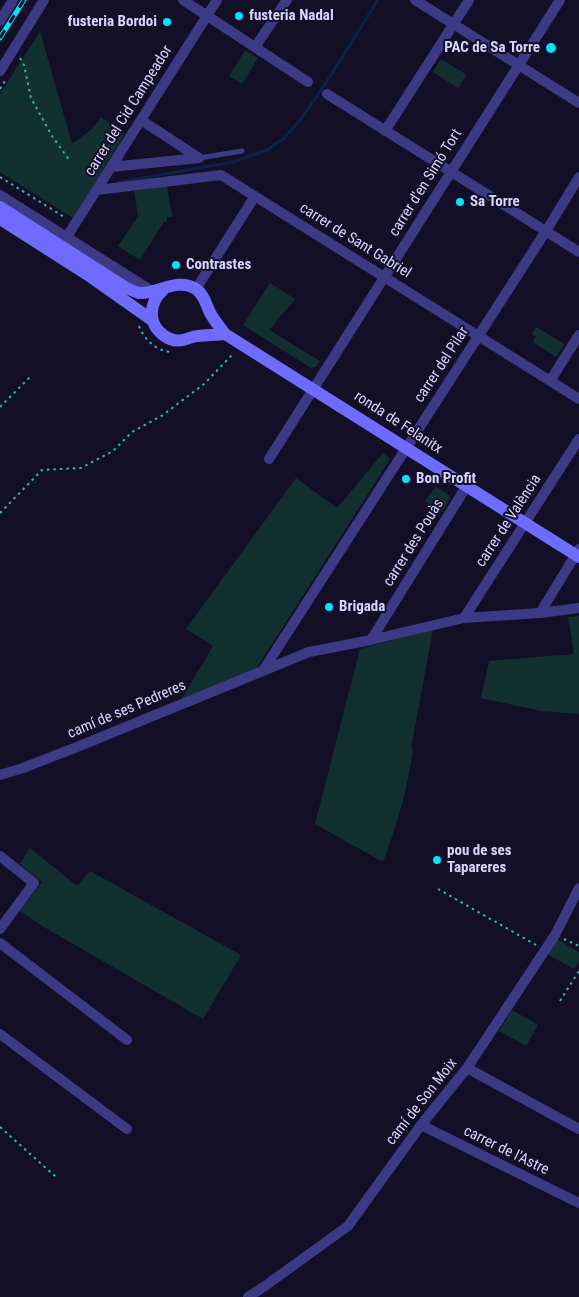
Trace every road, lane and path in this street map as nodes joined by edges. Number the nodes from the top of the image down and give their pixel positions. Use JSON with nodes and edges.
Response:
{"nodes":[{"id":1,"x":13,"y":0,"type":"edge"},
{"id":2,"x":44,"y":0,"type":"edge"},
{"id":3,"x":183,"y":0,"type":"edge"},
{"id":4,"x":217,"y":0,"type":"edge"},
{"id":5,"x":286,"y":0,"type":"edge"},
{"id":6,"x":415,"y":0,"type":"edge"},
{"id":7,"x":469,"y":0,"type":"edge"},
{"id":8,"x":560,"y":0,"type":"edge"},
{"id":9,"x":208,"y":15,"type":"junction"},
{"id":10,"x":0,"y":20,"type":"edge"},
{"id":11,"x":453,"y":24,"type":"junction"},
{"id":12,"x":255,"y":47,"type":"junction"},
{"id":13,"x":12,"y":53,"type":"junction"},
{"id":14,"x":519,"y":65,"type":"junction"},
{"id":15,"x":0,"y":71,"type":"edge"},
{"id":16,"x":308,"y":82,"type":"dead end"},
{"id":17,"x":327,"y":94,"type":"dead end"},
{"id":18,"x":579,"y":103,"type":"edge"},
{"id":19,"x":141,"y":120,"type":"junction"},
{"id":20,"x":385,"y":131,"type":"junction"},
{"id":21,"x":242,"y":151,"type":"dead end"},
{"id":22,"x":199,"y":158,"type":"junction"},
{"id":23,"x":70,"y":161,"type":"dead end"},
{"id":24,"x":112,"y":167,"type":"junction"},
{"id":25,"x":451,"y":171,"type":"junction"},
{"id":26,"x":0,"y":177,"type":"edge"},
{"id":27,"x":579,"y":177,"type":"edge"},
{"id":28,"x":97,"y":190,"type":"junction"},
{"id":29,"x":0,"y":195,"type":"edge"},
{"id":30,"x":255,"y":196,"type":"junction"},
{"id":31,"x":0,"y":207,"type":"edge"},
{"id":32,"x":0,"y":219,"type":"edge"},
{"id":33,"x":76,"y":224,"type":"junction"},
{"id":34,"x":546,"y":231,"type":"junction"},
{"id":35,"x":66,"y":238,"type":"junction"},
{"id":36,"x":579,"y":252,"type":"edge"},
{"id":37,"x":384,"y":277,"type":"junction"},
{"id":38,"x":196,"y":289,"type":"junction"},
{"id":39,"x":157,"y":291,"type":"junction"},
{"id":40,"x":208,"y":309,"type":"junction"},
{"id":41,"x":152,"y":320,"type":"junction"},
{"id":42,"x":138,"y":323,"type":"dead end"},
{"id":43,"x":225,"y":334,"type":"junction"},
{"id":44,"x":478,"y":335,"type":"junction"},
{"id":45,"x":579,"y":335,"type":"edge"},
{"id":46,"x":195,"y":336,"type":"junction"},
{"id":47,"x":240,"y":344,"type":"junction"},
{"id":48,"x":173,"y":353,"type":"dead end"},
{"id":49,"x":32,"y":375,"type":"dead end"},
{"id":50,"x":550,"y":381,"type":"junction"},
{"id":51,"x":313,"y":388,"type":"junction"},
{"id":52,"x":579,"y":399,"type":"edge"},
{"id":53,"x":0,"y":407,"type":"edge"},
{"id":54,"x":579,"y":440,"type":"edge"},
{"id":55,"x":406,"y":448,"type":"junction"},
{"id":56,"x":269,"y":459,"type":"dead end"},
{"id":57,"x":466,"y":487,"type":"junction"},
{"id":58,"x":0,"y":513,"type":"edge"},
{"id":59,"x":525,"y":524,"type":"junction"},
{"id":60,"x":578,"y":553,"type":"edge"},
{"id":61,"x":579,"y":608,"type":"edge"},
{"id":62,"x":540,"y":613,"type":"junction"},
{"id":63,"x":464,"y":618,"type":"junction"},
{"id":64,"x":371,"y":640,"type":"junction"},
{"id":65,"x":264,"y":669,"type":"junction"},
{"id":66,"x":0,"y":775,"type":"edge"},
{"id":67,"x":0,"y":856,"type":"edge"},
{"id":68,"x":579,"y":888,"type":"edge"},
{"id":69,"x":438,"y":889,"type":"dead end"},
{"id":70,"x":0,"y":929,"type":"edge"},
{"id":71,"x":555,"y":935,"type":"junction"},
{"id":72,"x":0,"y":943,"type":"edge"},
{"id":73,"x":579,"y":946,"type":"edge"},
{"id":74,"x":545,"y":950,"type":"junction"},
{"id":75,"x":579,"y":971,"type":"edge"},
{"id":76,"x":560,"y":1001,"type":"dead end"},
{"id":77,"x":0,"y":1034,"type":"edge"},
{"id":78,"x":127,"y":1040,"type":"dead end"},
{"id":79,"x":467,"y":1068,"type":"junction"},
{"id":80,"x":421,"y":1126,"type":"junction"},
{"id":81,"x":0,"y":1127,"type":"edge"},
{"id":82,"x":127,"y":1129,"type":"dead end"},
{"id":83,"x":579,"y":1129,"type":"edge"},
{"id":84,"x":56,"y":1177,"type":"dead end"},
{"id":85,"x":579,"y":1203,"type":"edge"},
{"id":86,"x":248,"y":1297,"type":"edge"}],
"edges":[{"from":1,"to":10,"type":"street"},
{"from":2,"to":13,"type":"street"},
{"from":3,"to":9,"type":"street"},
{"from":4,"to":9,"type":"street","name":"carrer del Cid Campeador"},
{"from":5,"to":12,"type":"street"},
{"from":6,"to":11,"type":"street"},
{"from":7,"to":11,"type":"street"},
{"from":8,"to":14,"type":"street","name":"carrer d'en Simó Tort"},
{"from":9,"to":12,"type":"street"},
{"from":9,"to":19,"type":"street","name":"carrer del Cid Campeador"},
{"from":11,"to":14,"type":"street"},
{"from":11,"to":20,"type":"street"},
{"from":12,"to":16,"type":"street"},
{"from":13,"to":15,"type":"street"},
{"from":13,"to":23,"type":"path"},
{"from":14,"to":18,"type":"street"},
{"from":14,"to":25,"type":"street","name":"carrer d'en Simó Tort"},
{"from":17,"to":20,"type":"street"},
{"from":19,"to":22,"type":"street"},
{"from":19,"to":24,"type":"street","name":"carrer del Cid Campeador"},
{"from":20,"to":25,"type":"street"},
{"from":21,"to":22,"type":"lane"},
{"from":22,"to":24,"type":"street"},
{"from":24,"to":28,"type":"street","name":"carrer del Cid Campeador"},
{"from":25,"to":34,"type":"street"},
{"from":25,"to":37,"type":"street","name":"carrer d'en Simó Tort"},
{"from":26,"to":33,"type":"path"},
{"from":27,"to":34,"type":"street","name":"carrer del Pilar"},
{"from":28,"to":30,"type":"street","name":"carrer de Sant Gabriel"},
{"from":28,"to":33,"type":"street","name":"carrer del Cid Campeador"},
{"from":29,"to":35,"type":"street"},
{"from":30,"to":37,"type":"street","name":"carrer de Sant Gabriel"},
{"from":30,"to":38,"type":"street"},
{"from":31,"to":39,"type":"main road"},
{"from":32,"to":41,"type":"main road"},
{"from":33,"to":35,"type":"street","name":"carrer del Cid Campeador"},
{"from":34,"to":36,"type":"street"},
{"from":34,"to":44,"type":"street","name":"carrer del Pilar"},
{"from":35,"to":39,"type":"street"},
{"from":37,"to":44,"type":"street","name":"carrer de Sant Gabriel"},
{"from":37,"to":51,"type":"street","name":"carrer d'en Simó Tort"},
{"from":38,"to":39,"type":"main road"},
{"from":38,"to":40,"type":"main road"},
{"from":39,"to":41,"type":"main road"},
{"from":40,"to":43,"type":"main road"},
{"from":40,"to":46,"type":"main road"},
{"from":41,"to":46,"type":"main road"},
{"from":42,"to":48,"type":"path"},
{"from":43,"to":46,"type":"main road"},
{"from":43,"to":47,"type":"main road","name":"ronda de Felanitx"},
{"from":44,"to":50,"type":"street","name":"carrer de Sant Gabriel"},
{"from":44,"to":55,"type":"street","name":"carrer del Pilar"},
{"from":45,"to":50,"type":"street"},
{"from":47,"to":51,"type":"main road","name":"ronda de Felanitx"},
{"from":47,"to":58,"type":"path"},
{"from":49,"to":53,"type":"path"},
{"from":50,"to":52,"type":"street","name":"carrer de Sant Gabriel"},
{"from":51,"to":55,"type":"main road","name":"ronda de Felanitx"},
{"from":51,"to":56,"type":"street","name":"carrer d'en Simó Tort"},
{"from":54,"to":59,"type":"street","name":"carrer de València"},
{"from":55,"to":57,"type":"main road","name":"ronda de Felanitx"},
{"from":55,"to":65,"type":"street","name":"carrer del Pilar"},
{"from":57,"to":59,"type":"main road","name":"ronda de Felanitx"},
{"from":57,"to":64,"type":"street","name":"carrer des Pouàs"},
{"from":59,"to":60,"type":"main road","name":"ronda de Felanitx"},
{"from":59,"to":63,"type":"street","name":"carrer de València"},
{"from":60,"to":62,"type":"street"},
{"from":61,"to":62,"type":"street","name":"camí de ses Pedreres"},
{"from":62,"to":63,"type":"street","name":"camí de ses Pedreres"},
{"from":63,"to":64,"type":"street","name":"camí de ses Pedreres"},
{"from":64,"to":65,"type":"street","name":"camí de ses Pedreres"},
{"from":65,"to":66,"type":"street","name":"camí de ses Pedreres"},
{"from":67,"to":70,"type":"street"},
{"from":68,"to":71,"type":"street","name":"camí de Son Moix"},
{"from":69,"to":74,"type":"path"},
{"from":71,"to":73,"type":"path"},
{"from":71,"to":74,"type":"street","name":"camí de Son Moix"},
{"from":72,"to":78,"type":"street"},
{"from":74,"to":79,"type":"street","name":"camí de Son Moix"},
{"from":75,"to":76,"type":"path"},
{"from":77,"to":82,"type":"street"},
{"from":79,"to":80,"type":"street","name":"camí de Son Moix"},
{"from":79,"to":83,"type":"street"},
{"from":80,"to":85,"type":"street","name":"carrer de l'Astre"},
{"from":80,"to":86,"type":"street","name":"camí de Son Moix"},
{"from":81,"to":84,"type":"path"}]}
